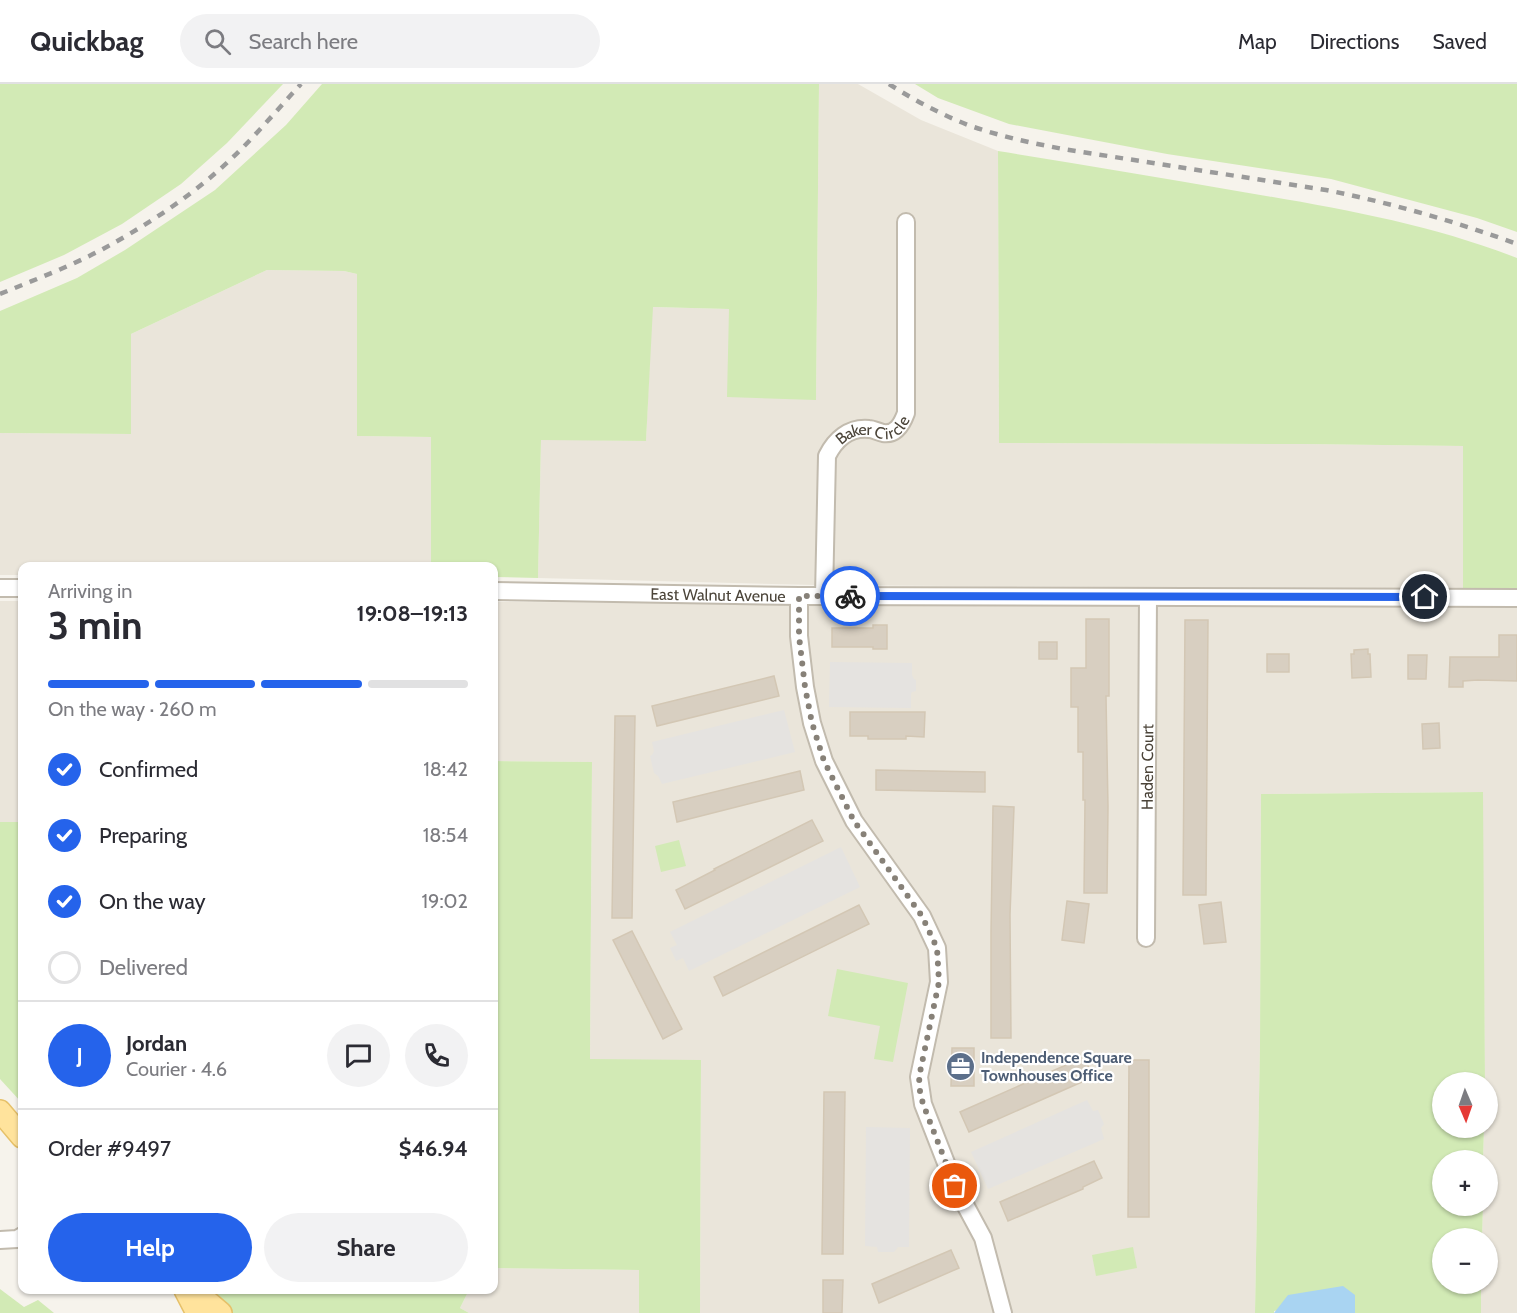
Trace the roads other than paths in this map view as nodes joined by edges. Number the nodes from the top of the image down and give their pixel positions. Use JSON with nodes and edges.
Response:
{"nodes":[{"id":1,"x":906,"y":222,"type":"dead end"},
{"id":2,"x":0,"y":588,"type":"edge"},
{"id":3,"x":18,"y":588,"type":"edge"},
{"id":4,"x":498,"y":591,"type":"edge"},
{"id":5,"x":799,"y":596,"type":"junction"},
{"id":6,"x":825,"y":596,"type":"junction"},
{"id":7,"x":1148,"y":597,"type":"junction"},
{"id":8,"x":1517,"y":598,"type":"edge"},
{"id":9,"x":1146,"y":938,"type":"dead end"},
{"id":10,"x":0,"y":1112,"type":"edge"},
{"id":11,"x":18,"y":1132,"type":"edge"},
{"id":12,"x":18,"y":1238,"type":"edge"},
{"id":13,"x":0,"y":1240,"type":"edge"},
{"id":14,"x":187,"y":1294,"type":"edge"},
{"id":15,"x":199,"y":1294,"type":"edge"},
{"id":16,"x":197,"y":1313,"type":"edge"},
{"id":17,"x":221,"y":1313,"type":"edge"},
{"id":18,"x":1003,"y":1313,"type":"edge"}],
"edges":[{"from":1,"to":6,"type":"street","name":"Baker Circle"},
{"from":2,"to":3,"type":"street"},
{"from":4,"to":5,"type":"street","name":"East Walnut Avenue"},
{"from":5,"to":6,"type":"street","name":"East Walnut Avenue"},
{"from":5,"to":18,"type":"street"},
{"from":6,"to":7,"type":"street","name":"East Walnut Avenue"},
{"from":7,"to":8,"type":"street","name":"East Walnut Avenue"},
{"from":7,"to":9,"type":"street","name":"Haden Court"},
{"from":10,"to":11,"type":"main road"},
{"from":12,"to":13,"type":"street"},
{"from":14,"to":16,"type":"main road"},
{"from":15,"to":17,"type":"main road"}]}
